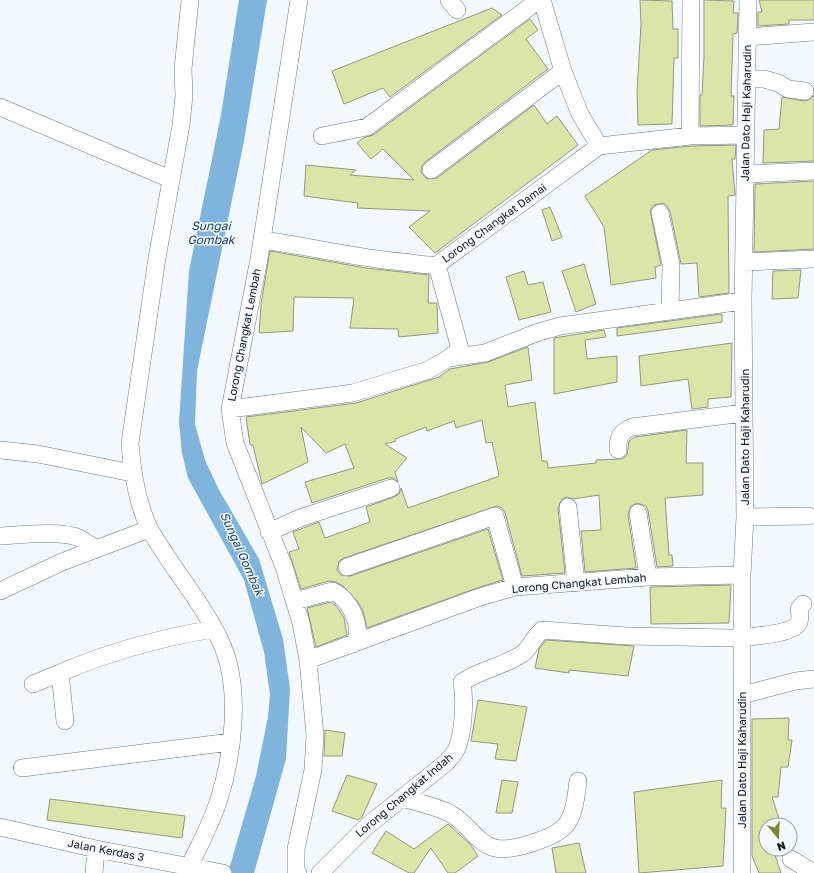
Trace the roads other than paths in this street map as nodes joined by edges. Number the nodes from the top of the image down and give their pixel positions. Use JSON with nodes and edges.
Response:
{"nodes":[{"id":1,"x":190,"y":0,"type":"edge"},
{"id":2,"x":299,"y":0,"type":"edge"},
{"id":3,"x":541,"y":0,"type":"edge"},
{"id":4,"x":691,"y":0,"type":"edge"},
{"id":5,"x":748,"y":0,"type":"edge"},
{"id":6,"x":814,"y":32,"type":"edge"},
{"id":7,"x":747,"y":36,"type":"junction"},
{"id":8,"x":563,"y":71,"type":"junction"},
{"id":9,"x":747,"y":79,"type":"junction"},
{"id":10,"x":805,"y":92,"type":"dead end"},
{"id":11,"x":0,"y":107,"type":"edge"},
{"id":12,"x":746,"y":135,"type":"junction"},
{"id":13,"x":322,"y":136,"type":"dead end"},
{"id":14,"x":690,"y":136,"type":"junction"},
{"id":15,"x":599,"y":146,"type":"junction"},
{"id":16,"x":431,"y":170,"type":"dead end"},
{"id":17,"x":814,"y":172,"type":"edge"},
{"id":18,"x":745,"y":174,"type":"junction"},
{"id":19,"x":170,"y":179,"type":"junction"},
{"id":20,"x":660,"y":213,"type":"dead end"},
{"id":21,"x":262,"y":240,"type":"junction"},
{"id":22,"x":814,"y":259,"type":"edge"},
{"id":23,"x":744,"y":262,"type":"junction"},
{"id":24,"x":437,"y":264,"type":"junction"},
{"id":25,"x":743,"y":301,"type":"junction"},
{"id":26,"x":670,"y":310,"type":"junction"},
{"id":27,"x":449,"y":358,"type":"junction"},
{"id":28,"x":230,"y":409,"type":"junction"},
{"id":29,"x":744,"y":414,"type":"junction"},
{"id":30,"x":0,"y":450,"type":"edge"},
{"id":31,"x":618,"y":450,"type":"dead end"},
{"id":32,"x":132,"y":473,"type":"junction"},
{"id":33,"x":391,"y":488,"type":"dead end"},
{"id":34,"x":568,"y":507,"type":"dead end"},
{"id":35,"x":638,"y":513,"type":"dead end"},
{"id":36,"x":809,"y":516,"type":"dead end"},
{"id":37,"x":745,"y":517,"type":"junction"},
{"id":38,"x":150,"y":529,"type":"junction"},
{"id":39,"x":269,"y":532,"type":"junction"},
{"id":40,"x":0,"y":536,"type":"edge"},
{"id":41,"x":97,"y":550,"type":"junction"},
{"id":42,"x":347,"y":567,"type":"dead end"},
{"id":43,"x":742,"y":575,"type":"junction"},
{"id":44,"x":648,"y":577,"type":"junction"},
{"id":45,"x":576,"y":583,"type":"junction"},
{"id":46,"x":515,"y":587,"type":"junction"},
{"id":47,"x":0,"y":591,"type":"edge"},
{"id":48,"x":294,"y":601,"type":"junction"},
{"id":49,"x":809,"y":602,"type":"edge"},
{"id":50,"x":213,"y":629,"type":"junction"},
{"id":51,"x":737,"y":638,"type":"junction"},
{"id":52,"x":354,"y":644,"type":"junction"},
{"id":53,"x":308,"y":660,"type":"junction"},
{"id":54,"x":60,"y":673,"type":"junction"},
{"id":55,"x":814,"y":679,"type":"edge"},
{"id":56,"x":33,"y":684,"type":"dead end"},
{"id":57,"x":742,"y":695,"type":"junction"},
{"id":58,"x":65,"y":721,"type":"dead end"},
{"id":59,"x":231,"y":742,"type":"junction"},
{"id":60,"x":22,"y":768,"type":"dead end"},
{"id":61,"x":578,"y":781,"type":"dead end"},
{"id":62,"x":402,"y":798,"type":"junction"},
{"id":63,"x":0,"y":827,"type":"edge"},
{"id":64,"x":96,"y":848,"type":"junction"},
{"id":65,"x":791,"y":858,"type":"dead end"},
{"id":66,"x":189,"y":869,"type":"edge"},
{"id":67,"x":217,"y":872,"type":"edge"},
{"id":68,"x":94,"y":873,"type":"edge"},
{"id":69,"x":298,"y":873,"type":"edge"},
{"id":70,"x":320,"y":873,"type":"edge"},
{"id":71,"x":742,"y":873,"type":"edge"},
{"id":72,"x":814,"y":873,"type":"edge"}],
"edges":[{"from":1,"to":19,"type":"street"},
{"from":2,"to":21,"type":"street","name":"Lorong Changkat Lembah"},
{"from":3,"to":8,"type":"street"},
{"from":3,"to":13,"type":"street"},
{"from":4,"to":14,"type":"street"},
{"from":5,"to":7,"type":"street","name":"Jalan Dato Haji Kaharudin"},
{"from":6,"to":7,"type":"street"},
{"from":7,"to":9,"type":"street","name":"Jalan Dato Haji Kaharudin"},
{"from":8,"to":15,"type":"street"},
{"from":8,"to":16,"type":"street"},
{"from":9,"to":10,"type":"street"},
{"from":9,"to":12,"type":"street","name":"Jalan Dato Haji Kaharudin"},
{"from":11,"to":19,"type":"street"},
{"from":12,"to":14,"type":"street","name":"Lorong Changkat Damai"},
{"from":12,"to":18,"type":"street","name":"Jalan Dato Haji Kaharudin"},
{"from":14,"to":15,"type":"street","name":"Lorong Changkat Damai"},
{"from":15,"to":24,"type":"street","name":"Lorong Changkat Damai"},
{"from":17,"to":18,"type":"street"},
{"from":18,"to":23,"type":"street","name":"Jalan Dato Haji Kaharudin"},
{"from":19,"to":32,"type":"street"},
{"from":20,"to":26,"type":"street"},
{"from":21,"to":24,"type":"street"},
{"from":21,"to":28,"type":"street","name":"Lorong Changkat Lembah"},
{"from":22,"to":23,"type":"street"},
{"from":23,"to":25,"type":"street","name":"Jalan Dato Haji Kaharudin"},
{"from":24,"to":27,"type":"street","name":"Lorong Changkat Damai"},
{"from":25,"to":26,"type":"street"},
{"from":25,"to":29,"type":"street","name":"Jalan Dato Haji Kaharudin"},
{"from":26,"to":27,"type":"street"},
{"from":27,"to":28,"type":"street","name":"Lorong Changkat Damai"},
{"from":28,"to":39,"type":"street","name":"Lorong Changkat Lembah"},
{"from":29,"to":31,"type":"street"},
{"from":29,"to":37,"type":"street","name":"Jalan Dato Haji Kaharudin"},
{"from":30,"to":32,"type":"street"},
{"from":32,"to":38,"type":"street"},
{"from":33,"to":39,"type":"street"},
{"from":34,"to":45,"type":"street"},
{"from":35,"to":44,"type":"street"},
{"from":36,"to":37,"type":"street"},
{"from":37,"to":43,"type":"street","name":"Jalan Dato Haji Kaharudin"},
{"from":38,"to":41,"type":"street"},
{"from":38,"to":50,"type":"street"},
{"from":39,"to":48,"type":"street","name":"Lorong Changkat Lembah"},
{"from":40,"to":41,"type":"street"},
{"from":41,"to":47,"type":"street"},
{"from":42,"to":46,"type":"street"},
{"from":43,"to":44,"type":"street","name":"Lorong Changkat Lembah"},
{"from":43,"to":51,"type":"street","name":"Jalan Dato Haji Kaharudin"},
{"from":44,"to":45,"type":"street","name":"Lorong Changkat Lembah"},
{"from":45,"to":46,"type":"street","name":"Lorong Changkat Lembah"},
{"from":46,"to":52,"type":"street","name":"Lorong Changkat Lembah"},
{"from":48,"to":52,"type":"street"},
{"from":48,"to":53,"type":"street","name":"Lorong Changkat Lembah"},
{"from":49,"to":51,"type":"street"},
{"from":50,"to":54,"type":"street"},
{"from":50,"to":59,"type":"street"},
{"from":51,"to":57,"type":"street","name":"Jalan Dato Haji Kaharudin"},
{"from":51,"to":62,"type":"street","name":"Lorong Changkat Indah"},
{"from":52,"to":53,"type":"street","name":"Lorong Changkat Lembah"},
{"from":53,"to":69,"type":"street","name":"Lorong Changkat Lembah"},
{"from":54,"to":56,"type":"street"},
{"from":54,"to":58,"type":"street"},
{"from":55,"to":57,"type":"street"},
{"from":57,"to":71,"type":"street","name":"Jalan Dato Haji Kaharudin"},
{"from":59,"to":60,"type":"street"},
{"from":59,"to":66,"type":"street"},
{"from":61,"to":62,"type":"street"},
{"from":62,"to":70,"type":"street","name":"Lorong Changkat Indah"},
{"from":63,"to":64,"type":"street","name":"Jalan Kerdas 3"},
{"from":64,"to":66,"type":"street","name":"Jalan Kerdas 3"},
{"from":64,"to":68,"type":"street"},
{"from":65,"to":72,"type":"street"},
{"from":66,"to":67,"type":"street","name":"Jalan Kerdas 3"}]}
